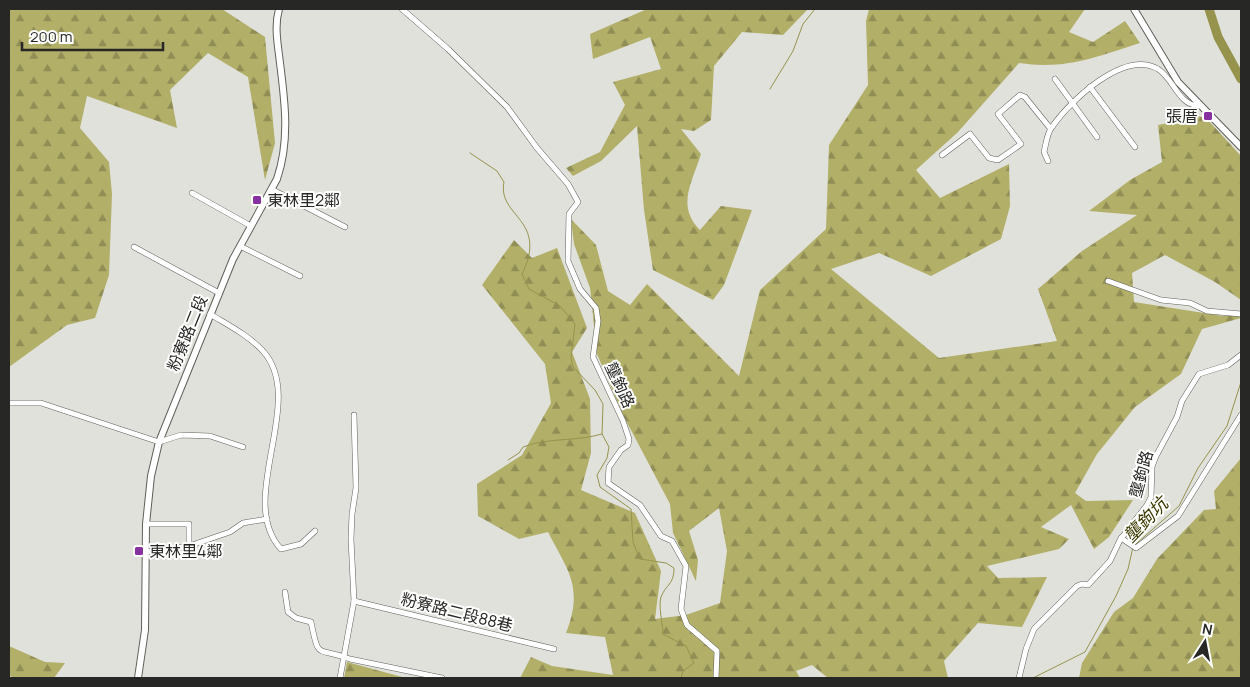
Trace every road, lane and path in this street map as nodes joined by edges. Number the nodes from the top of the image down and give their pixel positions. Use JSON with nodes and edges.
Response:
{"nodes":[{"id":1,"x":279,"y":9,"type":"edge"},
{"id":2,"x":402,"y":9,"type":"edge"},
{"id":3,"x":1134,"y":9,"type":"edge"},
{"id":4,"x":1055,"y":79,"type":"dead end"},
{"id":5,"x":1090,"y":87,"type":"junction"},
{"id":6,"x":1072,"y":103,"type":"junction"},
{"id":7,"x":1199,"y":106,"type":"junction"},
{"id":8,"x":1050,"y":128,"type":"junction"},
{"id":9,"x":1097,"y":137,"type":"dead end"},
{"id":10,"x":1136,"y":147,"type":"dead end"},
{"id":11,"x":1241,"y":147,"type":"edge"},
{"id":12,"x":942,"y":156,"type":"dead end"},
{"id":13,"x":1048,"y":161,"type":"dead end"},
{"id":14,"x":271,"y":189,"type":"junction"},
{"id":15,"x":192,"y":193,"type":"dead end"},
{"id":16,"x":251,"y":226,"type":"junction"},
{"id":17,"x":345,"y":227,"type":"dead end"},
{"id":18,"x":240,"y":246,"type":"junction"},
{"id":19,"x":134,"y":248,"type":"dead end"},
{"id":20,"x":300,"y":276,"type":"dead end"},
{"id":21,"x":1108,"y":281,"type":"dead end"},
{"id":22,"x":219,"y":293,"type":"junction"},
{"id":23,"x":210,"y":314,"type":"junction"},
{"id":24,"x":1241,"y":314,"type":"edge"},
{"id":25,"x":1241,"y":355,"type":"edge"},
{"id":26,"x":9,"y":403,"type":"edge"},
{"id":27,"x":354,"y":415,"type":"dead end"},
{"id":28,"x":1241,"y":415,"type":"edge"},
{"id":29,"x":159,"y":442,"type":"junction"},
{"id":30,"x":243,"y":446,"type":"dead end"},
{"id":31,"x":267,"y":519,"type":"junction"},
{"id":32,"x":146,"y":524,"type":"junction"},
{"id":33,"x":315,"y":531,"type":"dead end"},
{"id":34,"x":1121,"y":538,"type":"junction"},
{"id":35,"x":189,"y":546,"type":"junction"},
{"id":36,"x":147,"y":552,"type":"junction"},
{"id":37,"x":285,"y":592,"type":"dead end"},
{"id":38,"x":354,"y":601,"type":"junction"},
{"id":39,"x":554,"y":649,"type":"dead end"},
{"id":40,"x":346,"y":657,"type":"junction"},
{"id":41,"x":138,"y":678,"type":"edge"},
{"id":42,"x":340,"y":678,"type":"edge"},
{"id":43,"x":442,"y":678,"type":"edge"},
{"id":44,"x":716,"y":678,"type":"edge"},
{"id":45,"x":1019,"y":678,"type":"edge"}],
"edges":[{"from":1,"to":14,"type":"main road","name":"粉寮路二段"},
{"from":2,"to":44,"type":"street","name":"壟鉤路"},
{"from":3,"to":7,"type":"main road"},
{"from":4,"to":6,"type":"street"},
{"from":5,"to":6,"type":"street"},
{"from":5,"to":7,"type":"street"},
{"from":5,"to":10,"type":"street"},
{"from":6,"to":8,"type":"street"},
{"from":6,"to":9,"type":"street"},
{"from":7,"to":11,"type":"main road"},
{"from":8,"to":12,"type":"street"},
{"from":8,"to":13,"type":"street"},
{"from":14,"to":16,"type":"main road","name":"粉寮路二段"},
{"from":14,"to":17,"type":"street"},
{"from":15,"to":16,"type":"street"},
{"from":16,"to":18,"type":"main road","name":"粉寮路二段"},
{"from":18,"to":20,"type":"street"},
{"from":18,"to":22,"type":"main road","name":"粉寮路二段"},
{"from":19,"to":22,"type":"street"},
{"from":21,"to":24,"type":"street"},
{"from":22,"to":23,"type":"main road","name":"粉寮路二段"},
{"from":23,"to":29,"type":"main road","name":"粉寮路二段"},
{"from":23,"to":31,"type":"street"},
{"from":25,"to":34,"type":"street","name":"壟鉤路"},
{"from":26,"to":29,"type":"street"},
{"from":27,"to":38,"type":"street"},
{"from":28,"to":34,"type":"street"},
{"from":29,"to":30,"type":"street"},
{"from":29,"to":32,"type":"main road","name":"粉寮路二段"},
{"from":31,"to":33,"type":"street"},
{"from":31,"to":35,"type":"street"},
{"from":32,"to":35,"type":"street"},
{"from":32,"to":36,"type":"main road","name":"粉寮路二段"},
{"from":34,"to":45,"type":"street","name":"壟鉤路"},
{"from":35,"to":36,"type":"street"},
{"from":36,"to":41,"type":"main road","name":"粉寮路二段"},
{"from":37,"to":40,"type":"street"},
{"from":38,"to":39,"type":"street","name":"粉寮路二段88巷"},
{"from":38,"to":40,"type":"street"},
{"from":40,"to":42,"type":"street"},
{"from":40,"to":43,"type":"street"}]}
